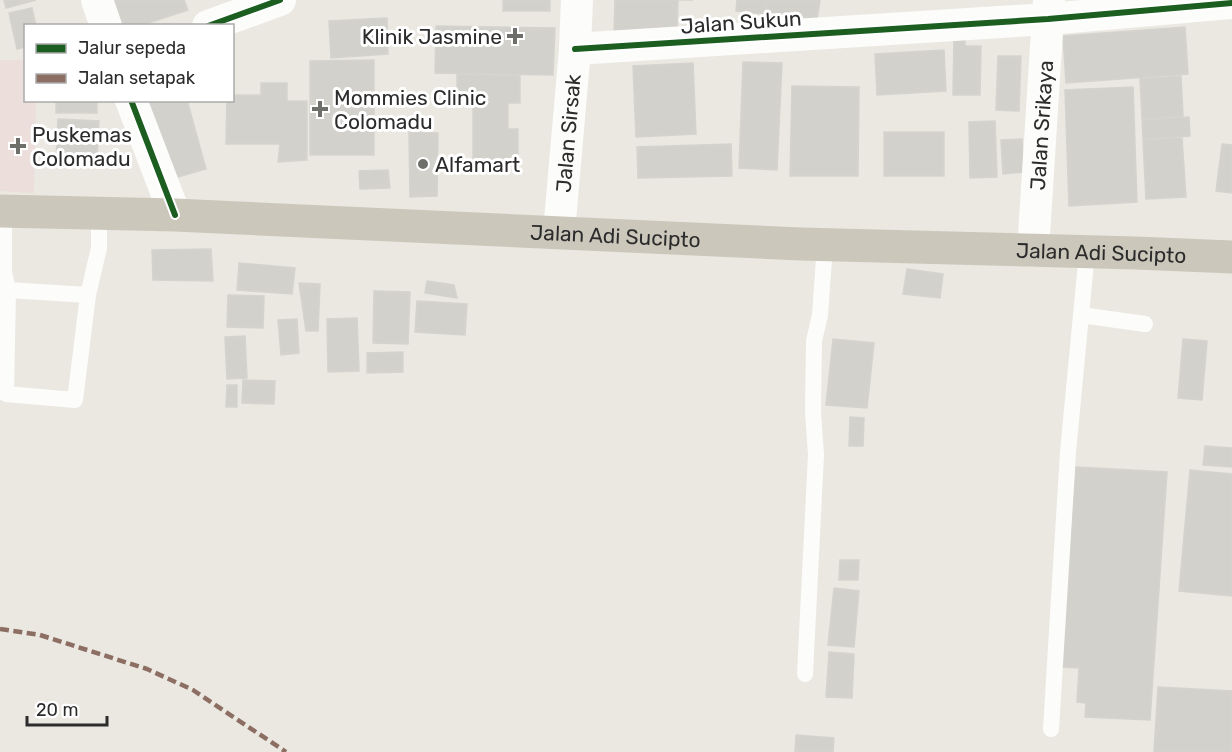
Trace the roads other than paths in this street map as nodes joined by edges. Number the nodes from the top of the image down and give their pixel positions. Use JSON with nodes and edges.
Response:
{"nodes":[{"id":1,"x":97,"y":0,"type":"edge"},
{"id":2,"x":280,"y":0,"type":"edge"},
{"id":3,"x":577,"y":0,"type":"edge"},
{"id":4,"x":1232,"y":3,"type":"edge"},
{"id":5,"x":1048,"y":9,"type":"edge"},
{"id":6,"x":105,"y":24,"type":"edge"},
{"id":7,"x":214,"y":24,"type":"edge"},
{"id":8,"x":575,"y":49,"type":"junction"},
{"id":9,"x":132,"y":102,"type":"edge"},
{"id":10,"x":2,"y":211,"type":"edge"},
{"id":11,"x":99,"y":213,"type":"junction"},
{"id":12,"x":175,"y":215,"type":"junction"},
{"id":13,"x":559,"y":232,"type":"junction"},
{"id":14,"x":825,"y":245,"type":"junction"},
{"id":15,"x":1033,"y":251,"type":"junction"},
{"id":16,"x":1087,"y":252,"type":"junction"},
{"id":17,"x":1232,"y":257,"type":"edge"},
{"id":18,"x":8,"y":290,"type":"junction"},
{"id":19,"x":88,"y":295,"type":"junction"},
{"id":20,"x":1081,"y":315,"type":"junction"},
{"id":21,"x":1145,"y":324,"type":"dead end"},
{"id":22,"x":805,"y":674,"type":"dead end"},
{"id":23,"x":1051,"y":729,"type":"dead end"}],
"edges":[{"from":1,"to":6,"type":"street"},
{"from":2,"to":7,"type":"street"},
{"from":3,"to":8,"type":"street","name":"Jalan Sirsak"},
{"from":4,"to":5,"type":"street","name":"Jalan Sukun"},
{"from":5,"to":8,"type":"street","name":"Jalan Sukun"},
{"from":5,"to":15,"type":"street","name":"Jalan Srikaya"},
{"from":8,"to":13,"type":"street","name":"Jalan Sirsak"},
{"from":9,"to":12,"type":"street"},
{"from":10,"to":11,"type":"highway","name":"Jalan Adi Sucipto"},
{"from":10,"to":18,"type":"lane"},
{"from":11,"to":12,"type":"highway","name":"Jalan Adi Sucipto"},
{"from":11,"to":19,"type":"lane"},
{"from":12,"to":13,"type":"highway","name":"Jalan Adi Sucipto"},
{"from":13,"to":14,"type":"highway","name":"Jalan Adi Sucipto"},
{"from":14,"to":15,"type":"highway","name":"Jalan Adi Sucipto"},
{"from":14,"to":22,"type":"lane"},
{"from":15,"to":16,"type":"highway","name":"Jalan Adi Sucipto"},
{"from":16,"to":17,"type":"highway","name":"Jalan Adi Sucipto"},
{"from":16,"to":20,"type":"lane"},
{"from":18,"to":19,"type":"lane"},
{"from":18,"to":19,"type":"lane"},
{"from":20,"to":21,"type":"lane"},
{"from":20,"to":23,"type":"lane"}]}
